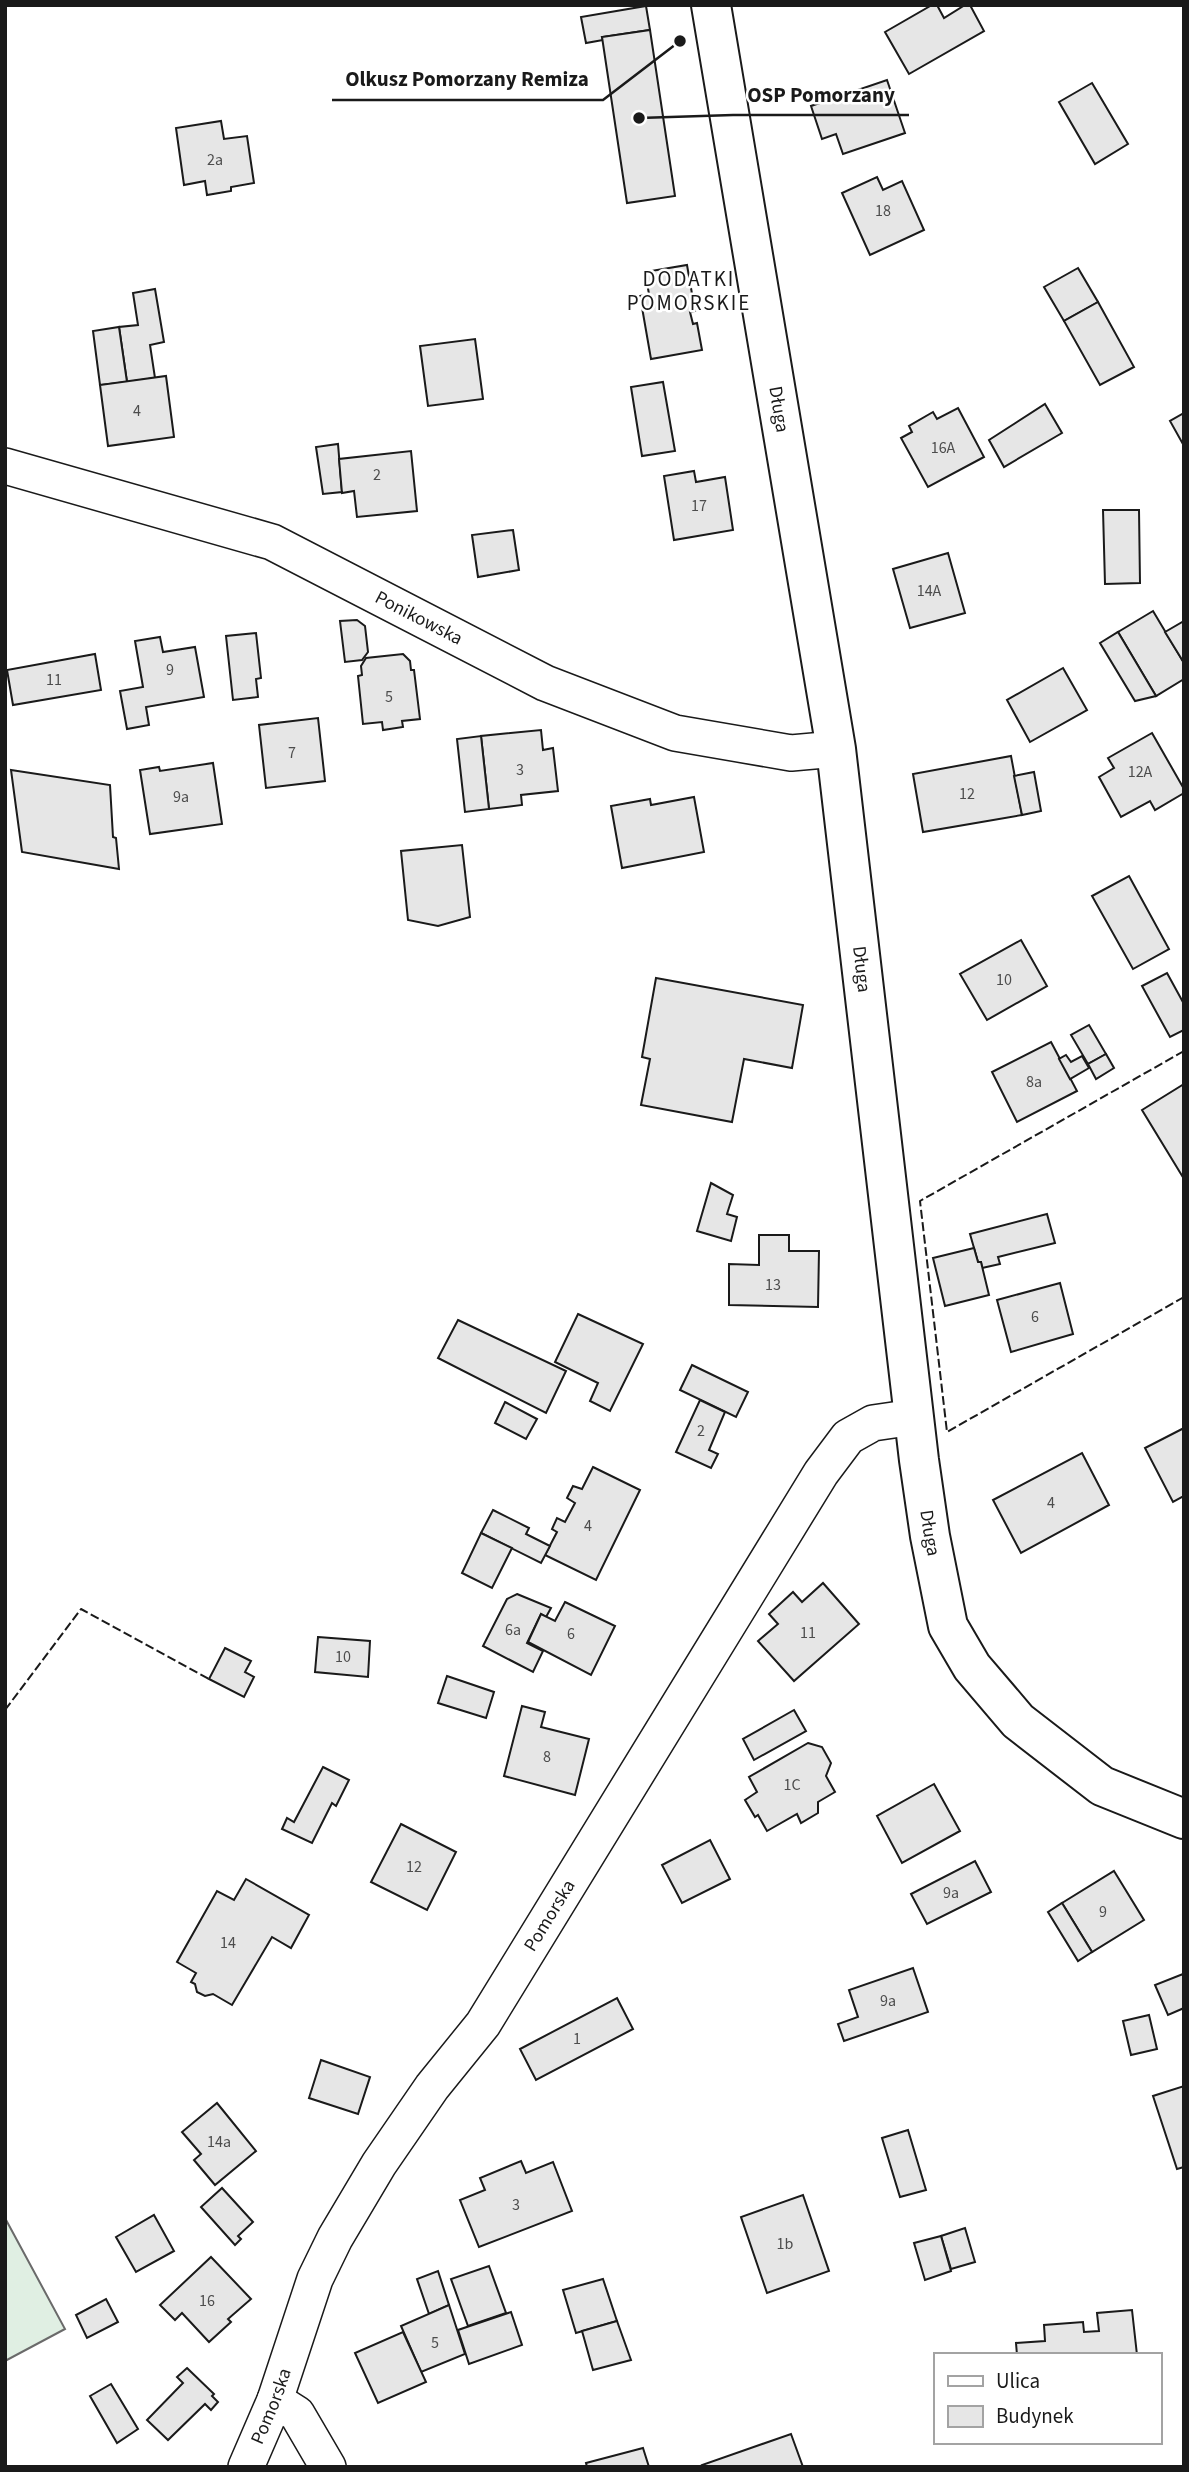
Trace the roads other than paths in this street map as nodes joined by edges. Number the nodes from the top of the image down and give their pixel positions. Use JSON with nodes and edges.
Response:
{"nodes":[{"id":1,"x":710,"y":5,"type":"edge"},
{"id":2,"x":5,"y":466,"type":"edge"},
{"id":3,"x":836,"y":749,"type":"junction"},
{"id":4,"x":914,"y":1417,"type":"junction"},
{"id":5,"x":1184,"y":1819,"type":"edge"},
{"id":6,"x":275,"y":2400,"type":"junction"},
{"id":7,"x":246,"y":2467,"type":"edge"},
{"id":8,"x":328,"y":2467,"type":"edge"}],
"edges":[{"from":1,"to":3,"type":"street","name":"Długa"},
{"from":2,"to":3,"type":"street","name":"Ponikowska"},
{"from":3,"to":4,"type":"street","name":"Długa"},
{"from":4,"to":5,"type":"street","name":"Długa"},
{"from":4,"to":6,"type":"street","name":"Pomorska"},
{"from":6,"to":7,"type":"street","name":"Pomorska"},
{"from":6,"to":8,"type":"street"}]}
